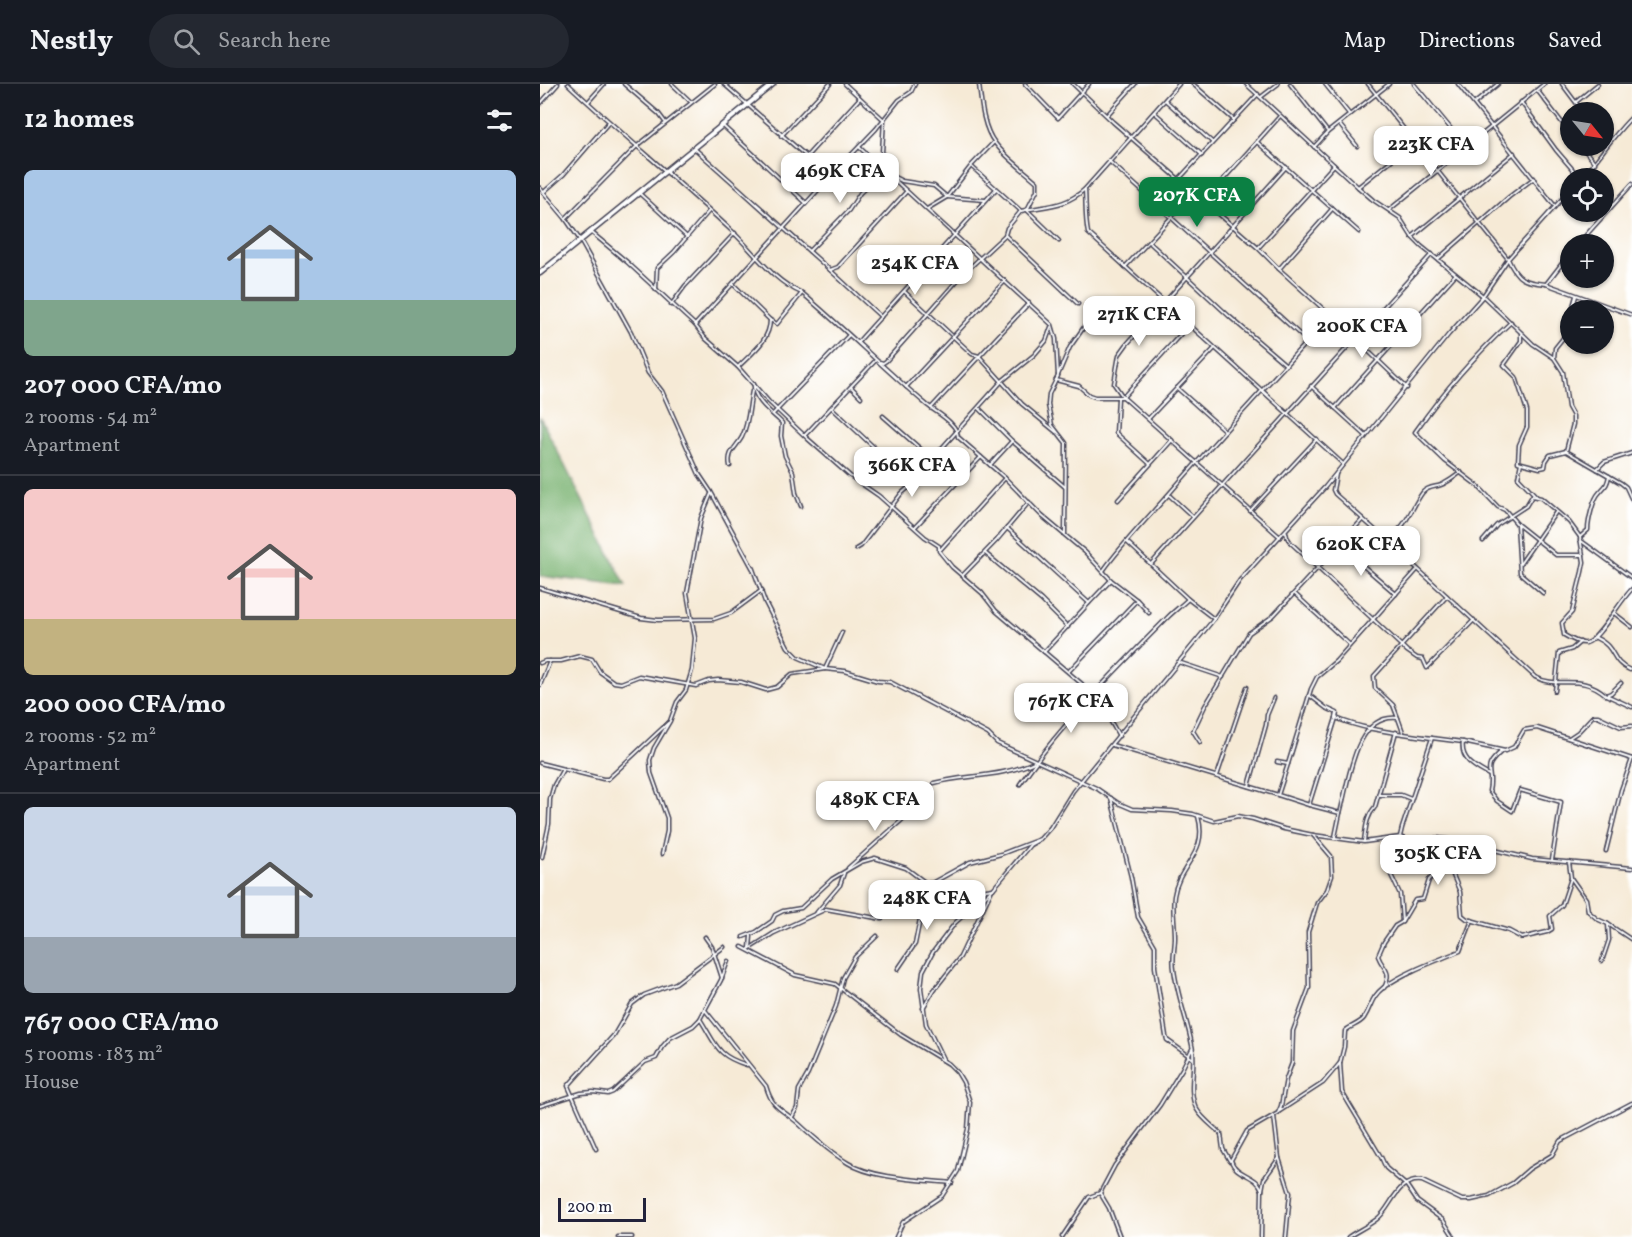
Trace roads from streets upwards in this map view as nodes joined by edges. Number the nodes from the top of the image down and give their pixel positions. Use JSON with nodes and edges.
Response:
{"nodes":[{"id":1,"x":558,"y":84,"type":"edge"},
{"id":2,"x":568,"y":84,"type":"edge"},
{"id":3,"x":604,"y":84,"type":"edge"},
{"id":4,"x":624,"y":84,"type":"edge"},
{"id":5,"x":672,"y":84,"type":"edge"},
{"id":6,"x":715,"y":84,"type":"edge"},
{"id":7,"x":724,"y":84,"type":"edge"},
{"id":8,"x":773,"y":84,"type":"edge"},
{"id":9,"x":830,"y":84,"type":"edge"},
{"id":10,"x":845,"y":84,"type":"edge"},
{"id":11,"x":915,"y":84,"type":"edge"},
{"id":12,"x":978,"y":84,"type":"edge"},
{"id":13,"x":1025,"y":84,"type":"edge"},
{"id":14,"x":1073,"y":84,"type":"edge"},
{"id":15,"x":1089,"y":84,"type":"edge"},
{"id":16,"x":1135,"y":84,"type":"edge"},
{"id":17,"x":1179,"y":84,"type":"edge"},
{"id":18,"x":1193,"y":84,"type":"edge"},
{"id":19,"x":1246,"y":84,"type":"edge"},
{"id":20,"x":1278,"y":84,"type":"edge"},
{"id":21,"x":1290,"y":84,"type":"edge"},
{"id":22,"x":1326,"y":84,"type":"edge"},
{"id":23,"x":1368,"y":84,"type":"edge"},
{"id":24,"x":1389,"y":84,"type":"edge"},
{"id":25,"x":1414,"y":84,"type":"edge"},
{"id":26,"x":1458,"y":84,"type":"edge"},
{"id":27,"x":1498,"y":84,"type":"edge"},
{"id":28,"x":1544,"y":84,"type":"edge"},
{"id":29,"x":1563,"y":84,"type":"edge"},
{"id":30,"x":1598,"y":84,"type":"edge"},
{"id":31,"x":1537,"y":90,"type":"junction"},
{"id":32,"x":1083,"y":92,"type":"junction"},
{"id":33,"x":1377,"y":94,"type":"junction"},
{"id":34,"x":1259,"y":96,"type":"junction"},
{"id":35,"x":860,"y":98,"type":"junction"},
{"id":36,"x":1165,"y":100,"type":"junction"},
{"id":37,"x":587,"y":102,"type":"junction"},
{"id":38,"x":691,"y":102,"type":"junction"},
{"id":39,"x":1521,"y":102,"type":"junction"},
{"id":40,"x":1576,"y":102,"type":"joint"},
{"id":41,"x":540,"y":104,"type":"edge"},
{"id":42,"x":1474,"y":104,"type":"junction"},
{"id":43,"x":748,"y":105,"type":"junction"},
{"id":44,"x":1154,"y":112,"type":"junction"},
{"id":45,"x":1107,"y":115,"type":"junction"},
{"id":46,"x":1350,"y":115,"type":"junction"},
{"id":47,"x":1281,"y":116,"type":"junction"},
{"id":48,"x":1632,"y":117,"type":"edge"},
{"id":49,"x":884,"y":120,"type":"junction"},
{"id":50,"x":1234,"y":120,"type":"junction"},
{"id":51,"x":1560,"y":120,"type":"edge"},
{"id":52,"x":609,"y":122,"type":"junction"},
{"id":53,"x":665,"y":122,"type":"junction"},
{"id":54,"x":1339,"y":124,"type":"junction"},
{"id":55,"x":722,"y":125,"type":"junction"},
{"id":56,"x":1491,"y":125,"type":"junction"},
{"id":57,"x":1328,"y":132,"type":"junction"},
{"id":58,"x":782,"y":136,"type":"junction"},
{"id":59,"x":1131,"y":136,"type":"junction"},
{"id":60,"x":1257,"y":141,"type":"junction"},
{"id":61,"x":1414,"y":141,"type":"junction"},
{"id":62,"x":994,"y":142,"type":"junction"},
{"id":63,"x":1213,"y":143,"type":"junction"},
{"id":64,"x":1358,"y":146,"type":"dead end"},
{"id":65,"x":636,"y":147,"type":"junction"},
{"id":66,"x":859,"y":147,"type":"junction"},
{"id":67,"x":1314,"y":147,"type":"junction"},
{"id":68,"x":694,"y":148,"type":"junction"},
{"id":69,"x":1466,"y":148,"type":"junction"},
{"id":70,"x":1514,"y":153,"type":"junction"},
{"id":71,"x":1202,"y":155,"type":"junction"},
{"id":72,"x":1589,"y":156,"type":"edge"},
{"id":73,"x":806,"y":157,"type":"junction"},
{"id":74,"x":1109,"y":161,"type":"junction"},
{"id":75,"x":1595,"y":164,"type":"junction"},
{"id":76,"x":1334,"y":165,"type":"junction"},
{"id":77,"x":971,"y":166,"type":"junction"},
{"id":78,"x":1286,"y":167,"type":"junction"},
{"id":79,"x":1571,"y":168,"type":"edge"},
{"id":80,"x":1591,"y":168,"type":"edge"},
{"id":81,"x":666,"y":170,"type":"junction"},
{"id":82,"x":884,"y":170,"type":"junction"},
{"id":83,"x":1438,"y":170,"type":"junction"},
{"id":84,"x":888,"y":174,"type":"junction"},
{"id":85,"x":830,"y":177,"type":"junction"},
{"id":86,"x":1534,"y":178,"type":"junction"},
{"id":87,"x":1179,"y":179,"type":"junction"},
{"id":88,"x":1632,"y":184,"type":"edge"},
{"id":89,"x":540,"y":188,"type":"edge"},
{"id":90,"x":1358,"y":188,"type":"junction"},
{"id":91,"x":996,"y":189,"type":"junction"},
{"id":92,"x":1085,"y":189,"type":"junction"},
{"id":93,"x":1311,"y":189,"type":"junction"},
{"id":94,"x":544,"y":191,"type":"junction"},
{"id":95,"x":906,"y":192,"type":"junction"},
{"id":96,"x":639,"y":193,"type":"junction"},
{"id":97,"x":1194,"y":193,"type":"junction"},
{"id":98,"x":947,"y":197,"type":"junction"},
{"id":99,"x":1459,"y":198,"type":"junction"},
{"id":100,"x":985,"y":200,"type":"junction"},
{"id":101,"x":1204,"y":201,"type":"junction"},
{"id":102,"x":1560,"y":201,"type":"edge"},
{"id":103,"x":806,"y":204,"type":"junction"},
{"id":104,"x":1556,"y":206,"type":"junction"},
{"id":105,"x":1333,"y":208,"type":"junction"},
{"id":106,"x":927,"y":209,"type":"junction"},
{"id":107,"x":1027,"y":210,"type":"junction"},
{"id":108,"x":1389,"y":210,"type":"junction"},
{"id":109,"x":710,"y":211,"type":"junction"},
{"id":110,"x":1021,"y":211,"type":"junction"},
{"id":111,"x":565,"y":218,"type":"junction"},
{"id":112,"x":1171,"y":218,"type":"junction"},
{"id":113,"x":1480,"y":223,"type":"junction"},
{"id":114,"x":1232,"y":226,"type":"junction"},
{"id":115,"x":784,"y":228,"type":"junction"},
{"id":116,"x":590,"y":231,"type":"junction"},
{"id":117,"x":1359,"y":232,"type":"dead end"},
{"id":118,"x":735,"y":233,"type":"junction"},
{"id":119,"x":955,"y":234,"type":"junction"},
{"id":120,"x":1587,"y":234,"type":"edge"},
{"id":121,"x":1005,"y":235,"type":"junction"},
{"id":122,"x":687,"y":237,"type":"junction"},
{"id":123,"x":1412,"y":237,"type":"junction"},
{"id":124,"x":580,"y":240,"type":"junction"},
{"id":125,"x":1059,"y":241,"type":"dead end"},
{"id":126,"x":1149,"y":242,"type":"junction"},
{"id":127,"x":1258,"y":248,"type":"junction"},
{"id":128,"x":809,"y":251,"type":"junction"},
{"id":129,"x":1210,"y":252,"type":"junction"},
{"id":130,"x":1432,"y":254,"type":"junction"},
{"id":131,"x":758,"y":257,"type":"junction"},
{"id":132,"x":980,"y":258,"type":"junction"},
{"id":133,"x":1438,"y":259,"type":"junction"},
{"id":134,"x":1508,"y":259,"type":"junction"},
{"id":135,"x":1560,"y":266,"type":"edge"},
{"id":136,"x":1125,"y":267,"type":"junction"},
{"id":137,"x":1278,"y":269,"type":"junction"},
{"id":138,"x":830,"y":270,"type":"junction"},
{"id":139,"x":540,"y":273,"type":"edge"},
{"id":140,"x":1455,"y":275,"type":"junction"},
{"id":141,"x":1188,"y":278,"type":"junction"},
{"id":142,"x":1005,"y":280,"type":"junction"},
{"id":143,"x":733,"y":284,"type":"junction"},
{"id":144,"x":1546,"y":284,"type":"junction"},
{"id":145,"x":656,"y":290,"type":"junction"},
{"id":146,"x":905,"y":292,"type":"junction"},
{"id":147,"x":802,"y":293,"type":"junction"},
{"id":148,"x":1483,"y":296,"type":"junction"},
{"id":149,"x":1576,"y":296,"type":"junction"},
{"id":150,"x":1575,"y":300,"type":"edge"},
{"id":151,"x":1029,"y":303,"type":"junction"},
{"id":152,"x":1165,"y":303,"type":"junction"},
{"id":153,"x":1078,"y":304,"type":"dead end"},
{"id":154,"x":671,"y":305,"type":"junction"},
{"id":155,"x":927,"y":314,"type":"junction"},
{"id":156,"x":1632,"y":315,"type":"edge"},
{"id":157,"x":1330,"y":316,"type":"junction"},
{"id":158,"x":881,"y":317,"type":"junction"},
{"id":159,"x":770,"y":320,"type":"junction"},
{"id":160,"x":1511,"y":322,"type":"junction"},
{"id":161,"x":1190,"y":324,"type":"junction"},
{"id":162,"x":695,"y":325,"type":"junction"},
{"id":163,"x":1052,"y":325,"type":"junction"},
{"id":164,"x":1084,"y":327,"type":"dead end"},
{"id":165,"x":1520,"y":332,"type":"junction"},
{"id":166,"x":849,"y":335,"type":"junction"},
{"id":167,"x":954,"y":336,"type":"junction"},
{"id":168,"x":1355,"y":338,"type":"junction"},
{"id":169,"x":1307,"y":341,"type":"junction"},
{"id":170,"x":858,"y":342,"type":"junction"},
{"id":171,"x":1560,"y":342,"type":"edge"},
{"id":172,"x":1215,"y":347,"type":"junction"},
{"id":173,"x":979,"y":357,"type":"junction"},
{"id":174,"x":1554,"y":358,"type":"junction"},
{"id":175,"x":876,"y":360,"type":"junction"},
{"id":176,"x":1378,"y":360,"type":"junction"},
{"id":177,"x":1286,"y":364,"type":"junction"},
{"id":178,"x":738,"y":367,"type":"junction"},
{"id":179,"x":1058,"y":376,"type":"junction"},
{"id":180,"x":1056,"y":380,"type":"junction"},
{"id":181,"x":1002,"y":381,"type":"junction"},
{"id":182,"x":753,"y":386,"type":"junction"},
{"id":183,"x":1311,"y":386,"type":"junction"},
{"id":184,"x":851,"y":387,"type":"junction"},
{"id":185,"x":906,"y":387,"type":"junction"},
{"id":186,"x":1177,"y":388,"type":"junction"},
{"id":187,"x":1407,"y":388,"type":"junction"},
{"id":188,"x":1263,"y":391,"type":"junction"},
{"id":189,"x":861,"y":397,"type":"dead end"},
{"id":190,"x":1123,"y":397,"type":"junction"},
{"id":191,"x":1118,"y":398,"type":"junction"},
{"id":192,"x":832,"y":408,"type":"junction"},
{"id":193,"x":931,"y":408,"type":"junction"},
{"id":194,"x":979,"y":408,"type":"junction"},
{"id":195,"x":1335,"y":408,"type":"junction"},
{"id":196,"x":776,"y":409,"type":"junction"},
{"id":197,"x":1287,"y":413,"type":"junction"},
{"id":198,"x":773,"y":414,"type":"junction"},
{"id":199,"x":883,"y":416,"type":"dead end"},
{"id":200,"x":1148,"y":419,"type":"junction"},
{"id":201,"x":1225,"y":431,"type":"junction"},
{"id":202,"x":958,"y":432,"type":"junction"},
{"id":203,"x":1060,"y":435,"type":"junction"},
{"id":204,"x":804,"y":436,"type":"junction"},
{"id":205,"x":1365,"y":436,"type":"junction"},
{"id":206,"x":1317,"y":439,"type":"junction"},
{"id":207,"x":1172,"y":440,"type":"junction"},
{"id":208,"x":1012,"y":441,"type":"junction"},
{"id":209,"x":1566,"y":451,"type":"junction"},
{"id":210,"x":1632,"y":453,"type":"edge"},
{"id":211,"x":981,"y":457,"type":"junction"},
{"id":212,"x":932,"y":459,"type":"junction"},
{"id":213,"x":1197,"y":462,"type":"junction"},
{"id":214,"x":1521,"y":462,"type":"junction"},
{"id":215,"x":1150,"y":464,"type":"junction"},
{"id":216,"x":1343,"y":464,"type":"junction"},
{"id":217,"x":990,"y":465,"type":"junction"},
{"id":218,"x":730,"y":466,"type":"dead end"},
{"id":219,"x":1597,"y":469,"type":"junction"},
{"id":220,"x":1337,"y":472,"type":"junction"},
{"id":221,"x":1461,"y":472,"type":"junction"},
{"id":222,"x":1609,"y":476,"type":"junction"},
{"id":223,"x":1005,"y":478,"type":"junction"},
{"id":224,"x":912,"y":483,"type":"junction"},
{"id":225,"x":1222,"y":485,"type":"junction"},
{"id":226,"x":1066,"y":488,"type":"junction"},
{"id":227,"x":711,"y":492,"type":"junction"},
{"id":228,"x":1168,"y":494,"type":"junction"},
{"id":229,"x":1538,"y":497,"type":"junction"},
{"id":230,"x":1118,"y":500,"type":"dead end"},
{"id":231,"x":1632,"y":500,"type":"edge"},
{"id":232,"x":1029,"y":502,"type":"junction"},
{"id":233,"x":801,"y":506,"type":"dead end"},
{"id":234,"x":891,"y":506,"type":"junction"},
{"id":235,"x":1250,"y":511,"type":"junction"},
{"id":236,"x":1556,"y":512,"type":"junction"},
{"id":237,"x":1510,"y":516,"type":"junction"},
{"id":238,"x":1193,"y":517,"type":"junction"},
{"id":239,"x":1363,"y":519,"type":"junction"},
{"id":240,"x":1517,"y":524,"type":"junction"},
{"id":241,"x":915,"y":527,"type":"junction"},
{"id":242,"x":1289,"y":527,"type":"junction"},
{"id":243,"x":1007,"y":528,"type":"junction"},
{"id":244,"x":1065,"y":534,"type":"junction"},
{"id":245,"x":1280,"y":537,"type":"junction"},
{"id":246,"x":1383,"y":537,"type":"junction"},
{"id":247,"x":1580,"y":538,"type":"junction"},
{"id":248,"x":1483,"y":541,"type":"dead end"},
{"id":249,"x":1537,"y":541,"type":"junction"},
{"id":250,"x":1128,"y":542,"type":"junction"},
{"id":251,"x":1339,"y":545,"type":"junction"},
{"id":252,"x":856,"y":549,"type":"dead end"},
{"id":253,"x":939,"y":551,"type":"junction"},
{"id":254,"x":985,"y":553,"type":"junction"},
{"id":255,"x":1583,"y":555,"type":"junction"},
{"id":256,"x":1152,"y":563,"type":"junction"},
{"id":257,"x":1520,"y":565,"type":"junction"},
{"id":258,"x":1318,"y":568,"type":"junction"},
{"id":259,"x":1417,"y":570,"type":"junction"},
{"id":260,"x":1103,"y":571,"type":"junction"},
{"id":261,"x":963,"y":575,"type":"junction"},
{"id":262,"x":1632,"y":578,"type":"edge"},
{"id":263,"x":1111,"y":580,"type":"junction"},
{"id":264,"x":540,"y":588,"type":"edge"},
{"id":265,"x":1632,"y":589,"type":"edge"},
{"id":266,"x":762,"y":590,"type":"junction"},
{"id":267,"x":1544,"y":593,"type":"dead end"},
{"id":268,"x":1294,"y":594,"type":"junction"},
{"id":269,"x":1396,"y":594,"type":"junction"},
{"id":270,"x":1447,"y":596,"type":"junction"},
{"id":271,"x":1188,"y":599,"type":"junction"},
{"id":272,"x":1137,"y":600,"type":"junction"},
{"id":273,"x":1089,"y":603,"type":"junction"},
{"id":274,"x":1149,"y":613,"type":"dead end"},
{"id":275,"x":1614,"y":613,"type":"junction"},
{"id":276,"x":692,"y":619,"type":"junction"},
{"id":277,"x":1214,"y":619,"type":"junction"},
{"id":278,"x":1373,"y":619,"type":"junction"},
{"id":279,"x":1474,"y":620,"type":"junction"},
{"id":280,"x":1068,"y":627,"type":"junction"},
{"id":281,"x":1632,"y":627,"type":"edge"},
{"id":282,"x":842,"y":632,"type":"dead end"},
{"id":283,"x":1596,"y":638,"type":"junction"},
{"id":284,"x":1580,"y":642,"type":"junction"},
{"id":285,"x":1350,"y":645,"type":"junction"},
{"id":286,"x":1402,"y":645,"type":"junction"},
{"id":287,"x":1044,"y":652,"type":"junction"},
{"id":288,"x":550,"y":661,"type":"junction"},
{"id":289,"x":1178,"y":662,"type":"junction"},
{"id":290,"x":540,"y":663,"type":"edge"},
{"id":291,"x":825,"y":669,"type":"junction"},
{"id":292,"x":1630,"y":670,"type":"dead end"},
{"id":293,"x":1069,"y":671,"type":"junction"},
{"id":294,"x":1223,"y":677,"type":"junction"},
{"id":295,"x":1556,"y":682,"type":"junction"},
{"id":296,"x":1621,"y":683,"type":"dead end"},
{"id":297,"x":540,"y":685,"type":"edge"},
{"id":298,"x":688,"y":685,"type":"junction"},
{"id":299,"x":1246,"y":687,"type":"dead end"},
{"id":300,"x":1555,"y":691,"type":"dead end"},
{"id":301,"x":1309,"y":695,"type":"junction"},
{"id":302,"x":1606,"y":695,"type":"junction"},
{"id":303,"x":1093,"y":696,"type":"junction"},
{"id":304,"x":1274,"y":698,"type":"dead end"},
{"id":305,"x":1632,"y":707,"type":"edge"},
{"id":306,"x":1336,"y":718,"type":"junction"},
{"id":307,"x":1398,"y":718,"type":"junction"},
{"id":308,"x":670,"y":721,"type":"junction"},
{"id":309,"x":1632,"y":726,"type":"edge"},
{"id":310,"x":1368,"y":729,"type":"junction"},
{"id":311,"x":1396,"y":732,"type":"junction"},
{"id":312,"x":1404,"y":733,"type":"junction"},
{"id":313,"x":1119,"y":736,"type":"junction"},
{"id":314,"x":1432,"y":738,"type":"junction"},
{"id":315,"x":1569,"y":738,"type":"junction"},
{"id":316,"x":1200,"y":742,"type":"dead end"},
{"id":317,"x":1463,"y":742,"type":"junction"},
{"id":318,"x":1112,"y":745,"type":"junction"},
{"id":319,"x":1502,"y":751,"type":"junction"},
{"id":320,"x":1632,"y":759,"type":"edge"},
{"id":321,"x":1036,"y":760,"type":"junction"},
{"id":322,"x":1277,"y":762,"type":"dead end"},
{"id":323,"x":540,"y":763,"type":"edge"},
{"id":324,"x":1288,"y":764,"type":"junction"},
{"id":325,"x":1630,"y":768,"type":"edge"},
{"id":326,"x":563,"y":769,"type":"junction"},
{"id":327,"x":1489,"y":775,"type":"junction"},
{"id":328,"x":1217,"y":776,"type":"junction"},
{"id":329,"x":1081,"y":782,"type":"junction"},
{"id":330,"x":934,"y":783,"type":"dead end"},
{"id":331,"x":1020,"y":784,"type":"dead end"},
{"id":332,"x":1249,"y":786,"type":"junction"},
{"id":333,"x":1278,"y":795,"type":"junction"},
{"id":334,"x":1378,"y":795,"type":"junction"},
{"id":335,"x":1111,"y":798,"type":"junction"},
{"id":336,"x":1412,"y":799,"type":"junction"},
{"id":337,"x":914,"y":801,"type":"dead end"},
{"id":338,"x":1309,"y":805,"type":"junction"},
{"id":339,"x":1340,"y":813,"type":"junction"},
{"id":340,"x":1198,"y":816,"type":"junction"},
{"id":341,"x":1313,"y":835,"type":"junction"},
{"id":342,"x":1335,"y":837,"type":"junction"},
{"id":343,"x":1400,"y":837,"type":"junction"},
{"id":344,"x":1040,"y":839,"type":"junction"},
{"id":345,"x":1466,"y":841,"type":"junction"},
{"id":346,"x":1364,"y":842,"type":"junction"},
{"id":347,"x":1606,"y":851,"type":"dead end"},
{"id":348,"x":662,"y":854,"type":"dead end"},
{"id":349,"x":542,"y":857,"type":"dead end"},
{"id":350,"x":1552,"y":860,"type":"junction"},
{"id":351,"x":1569,"y":862,"type":"junction"},
{"id":352,"x":1444,"y":865,"type":"junction"},
{"id":353,"x":1632,"y":868,"type":"edge"},
{"id":354,"x":845,"y":871,"type":"junction"},
{"id":355,"x":1571,"y":878,"type":"junction"},
{"id":356,"x":932,"y":883,"type":"junction"},
{"id":357,"x":993,"y":889,"type":"junction"},
{"id":358,"x":817,"y":912,"type":"junction"},
{"id":359,"x":882,"y":919,"type":"dead end"},
{"id":360,"x":1472,"y":920,"type":"junction"},
{"id":361,"x":1402,"y":922,"type":"junction"},
{"id":362,"x":1608,"y":924,"type":"junction"},
{"id":363,"x":751,"y":934,"type":"junction"},
{"id":364,"x":877,"y":936,"type":"dead end"},
{"id":365,"x":705,"y":937,"type":"dead end"},
{"id":366,"x":743,"y":937,"type":"dead end"},
{"id":367,"x":1632,"y":939,"type":"edge"},
{"id":368,"x":724,"y":947,"type":"dead end"},
{"id":369,"x":742,"y":947,"type":"dead end"},
{"id":370,"x":749,"y":949,"type":"junction"},
{"id":371,"x":714,"y":956,"type":"junction"},
{"id":372,"x":728,"y":961,"type":"dead end"},
{"id":373,"x":1602,"y":961,"type":"dead end"},
{"id":374,"x":898,"y":969,"type":"dead end"},
{"id":375,"x":722,"y":978,"type":"junction"},
{"id":376,"x":840,"y":988,"type":"junction"},
{"id":377,"x":1384,"y":988,"type":"junction"},
{"id":378,"x":924,"y":1008,"type":"junction"},
{"id":379,"x":705,"y":1010,"type":"junction"},
{"id":380,"x":700,"y":1019,"type":"junction"},
{"id":381,"x":1193,"y":1047,"type":"junction"},
{"id":382,"x":1188,"y":1056,"type":"junction"},
{"id":383,"x":1192,"y":1058,"type":"junction"},
{"id":384,"x":944,"y":1061,"type":"junction"},
{"id":385,"x":1340,"y":1063,"type":"junction"},
{"id":386,"x":749,"y":1066,"type":"junction"},
{"id":387,"x":573,"y":1096,"type":"junction"},
{"id":388,"x":1632,"y":1103,"type":"edge"},
{"id":389,"x":540,"y":1106,"type":"edge"},
{"id":390,"x":1280,"y":1111,"type":"junction"},
{"id":391,"x":1274,"y":1116,"type":"junction"},
{"id":392,"x":792,"y":1118,"type":"junction"},
{"id":393,"x":596,"y":1149,"type":"dead end"},
{"id":394,"x":1279,"y":1158,"type":"junction"},
{"id":395,"x":1231,"y":1163,"type":"junction"},
{"id":396,"x":952,"y":1183,"type":"junction"},
{"id":397,"x":1407,"y":1186,"type":"junction"},
{"id":398,"x":1262,"y":1190,"type":"junction"},
{"id":399,"x":1100,"y":1193,"type":"junction"},
{"id":400,"x":618,"y":1237,"type":"edge"},
{"id":401,"x":632,"y":1237,"type":"edge"},
{"id":402,"x":896,"y":1237,"type":"edge"},
{"id":403,"x":1062,"y":1237,"type":"edge"},
{"id":404,"x":1120,"y":1237,"type":"edge"},
{"id":405,"x":1261,"y":1237,"type":"edge"},
{"id":406,"x":1286,"y":1237,"type":"edge"},
{"id":407,"x":1348,"y":1237,"type":"edge"},
{"id":408,"x":1454,"y":1237,"type":"edge"}],
"edges":[{"from":1,"to":41,"type":"street"},
{"from":2,"to":37,"type":"street"},
{"from":3,"to":37,"type":"street"},
{"from":4,"to":53,"type":"street"},
{"from":5,"to":38,"type":"street"},
{"from":6,"to":38,"type":"street"},
{"from":7,"to":43,"type":"street"},
{"from":8,"to":43,"type":"street"},
{"from":9,"to":58,"type":"street"},
{"from":10,"to":35,"type":"street"},
{"from":11,"to":49,"type":"street"},
{"from":12,"to":62,"type":"street"},
{"from":13,"to":32,"type":"street"},
{"from":14,"to":32,"type":"street"},
{"from":15,"to":32,"type":"street"},
{"from":16,"to":45,"type":"street"},
{"from":17,"to":36,"type":"street"},
{"from":18,"to":50,"type":"street"},
{"from":19,"to":34,"type":"street"},
{"from":20,"to":34,"type":"street"},
{"from":21,"to":57,"type":"street"},
{"from":22,"to":46,"type":"street"},
{"from":23,"to":33,"type":"street"},
{"from":24,"to":33,"type":"street"},
{"from":25,"to":69,"type":"street"},
{"from":26,"to":42,"type":"street"},
{"from":27,"to":42,"type":"street"},
{"from":28,"to":31,"type":"street"},
{"from":29,"to":40,"type":"street"},
{"from":30,"to":40,"type":"street"},
{"from":31,"to":39,"type":"street"},
{"from":31,"to":51,"type":"street"},
{"from":32,"to":45,"type":"street"},
{"from":33,"to":46,"type":"street"},
{"from":33,"to":61,"type":"street"},
{"from":34,"to":47,"type":"street"},
{"from":34,"to":50,"type":"street"},
{"from":35,"to":49,"type":"street"},
{"from":35,"to":73,"type":"street"},
{"from":36,"to":44,"type":"street"},
{"from":36,"to":63,"type":"street"},
{"from":37,"to":52,"type":"street"},
{"from":38,"to":53,"type":"street"},
{"from":39,"to":56,"type":"street"},
{"from":39,"to":79,"type":"street"},
{"from":42,"to":56,"type":"street"},
{"from":43,"to":55,"type":"street"},
{"from":43,"to":58,"type":"street"},
{"from":44,"to":59,"type":"street"},
{"from":44,"to":71,"type":"street"},
{"from":45,"to":59,"type":"street"},
{"from":46,"to":54,"type":"street"},
{"from":47,"to":60,"type":"street"},
{"from":47,"to":67,"type":"street"},
{"from":48,"to":75,"type":"street"},
{"from":49,"to":66,"type":"street"},
{"from":49,"to":84,"type":"street"},
{"from":50,"to":63,"type":"street"},
{"from":52,"to":65,"type":"street"},
{"from":52,"to":94,"type":"street"},
{"from":53,"to":65,"type":"street"},
{"from":54,"to":57,"type":"street"},
{"from":54,"to":64,"type":"street"},
{"from":55,"to":68,"type":"street"},
{"from":55,"to":103,"type":"street"},
{"from":56,"to":69,"type":"street"},
{"from":56,"to":70,"type":"street"},
{"from":57,"to":67,"type":"street"},
{"from":58,"to":73,"type":"street"},
{"from":59,"to":74,"type":"street"},
{"from":59,"to":87,"type":"street"},
{"from":60,"to":78,"type":"street"},
{"from":60,"to":101,"type":"street"},
{"from":61,"to":83,"type":"street"},
{"from":61,"to":90,"type":"street"},
{"from":62,"to":77,"type":"street"},
{"from":62,"to":107,"type":"street"},
{"from":63,"to":71,"type":"street"},
{"from":65,"to":81,"type":"street"},
{"from":65,"to":111,"type":"street"},
{"from":66,"to":82,"type":"street"},
{"from":66,"to":85,"type":"street"},
{"from":67,"to":76,"type":"street"},
{"from":68,"to":81,"type":"street"},
{"from":68,"to":115,"type":"street"},
{"from":69,"to":83,"type":"street"},
{"from":70,"to":86,"type":"street"},
{"from":70,"to":99,"type":"street"},
{"from":71,"to":87,"type":"street"},
{"from":72,"to":75,"type":"street"},
{"from":73,"to":85,"type":"street"},
{"from":74,"to":92,"type":"street"},
{"from":74,"to":112,"type":"street"},
{"from":75,"to":80,"type":"street"},
{"from":76,"to":90,"type":"street"},
{"from":76,"to":93,"type":"street"},
{"from":77,"to":91,"type":"street"},
{"from":77,"to":98,"type":"street"},
{"from":78,"to":93,"type":"street"},
{"from":78,"to":114,"type":"street"},
{"from":81,"to":96,"type":"street"},
{"from":81,"to":109,"type":"street"},
{"from":82,"to":84,"type":"street"},
{"from":82,"to":128,"type":"street"},
{"from":83,"to":99,"type":"street"},
{"from":83,"to":108,"type":"street"},
{"from":84,"to":95,"type":"street"},
{"from":84,"to":98,"type":"street"},
{"from":85,"to":103,"type":"street"},
{"from":86,"to":104,"type":"street"},
{"from":86,"to":113,"type":"street"},
{"from":87,"to":97,"type":"street"},
{"from":88,"to":120,"type":"street"},
{"from":89,"to":94,"type":"street"},
{"from":90,"to":108,"type":"street"},
{"from":91,"to":100,"type":"street"},
{"from":91,"to":110,"type":"street"},
{"from":92,"to":107,"type":"street"},
{"from":92,"to":136,"type":"street"},
{"from":93,"to":105,"type":"street"},
{"from":93,"to":127,"type":"street"},
{"from":94,"to":111,"type":"street"},
{"from":95,"to":106,"type":"street"},
{"from":95,"to":138,"type":"street"},
{"from":96,"to":116,"type":"street"},
{"from":96,"to":122,"type":"street"},
{"from":97,"to":101,"type":"street"},
{"from":97,"to":112,"type":"street"},
{"from":98,"to":100,"type":"street"},
{"from":98,"to":106,"type":"street"},
{"from":99,"to":113,"type":"street"},
{"from":99,"to":123,"type":"street"},
{"from":100,"to":119,"type":"street"},
{"from":101,"to":114,"type":"street"},
{"from":102,"to":104,"type":"street"},
{"from":103,"to":115,"type":"street"},
{"from":104,"to":134,"type":"street"},
{"from":105,"to":117,"type":"street"},
{"from":105,"to":137,"type":"street"},
{"from":106,"to":119,"type":"street"},
{"from":107,"to":110,"type":"street"},
{"from":107,"to":125,"type":"street"},
{"from":108,"to":123,"type":"street"},
{"from":109,"to":118,"type":"street"},
{"from":109,"to":122,"type":"street"},
{"from":110,"to":121,"type":"street"},
{"from":111,"to":124,"type":"street"},
{"from":112,"to":126,"type":"street"},
{"from":112,"to":129,"type":"street"},
{"from":113,"to":133,"type":"street"},
{"from":113,"to":134,"type":"street"},
{"from":114,"to":127,"type":"street"},
{"from":114,"to":129,"type":"street"},
{"from":115,"to":128,"type":"street"},
{"from":115,"to":131,"type":"street"},
{"from":116,"to":124,"type":"street"},
{"from":116,"to":145,"type":"street"},
{"from":118,"to":131,"type":"street"},
{"from":118,"to":154,"type":"street"},
{"from":119,"to":132,"type":"street"},
{"from":119,"to":146,"type":"street"},
{"from":121,"to":132,"type":"street"},
{"from":121,"to":153,"type":"street"},
{"from":122,"to":145,"type":"street"},
{"from":123,"to":130,"type":"street"},
{"from":124,"to":139,"type":"street"},
{"from":124,"to":227,"type":"street"},
{"from":126,"to":136,"type":"street"},
{"from":126,"to":141,"type":"street"},
{"from":127,"to":137,"type":"street"},
{"from":128,"to":138,"type":"street"},
{"from":129,"to":141,"type":"street"},
{"from":129,"to":169,"type":"street"},
{"from":130,"to":133,"type":"street"},
{"from":130,"to":168,"type":"street"},
{"from":131,"to":143,"type":"street"},
{"from":131,"to":147,"type":"street"},
{"from":132,"to":142,"type":"street"},
{"from":132,"to":155,"type":"street"},
{"from":133,"to":140,"type":"street"},
{"from":134,"to":144,"type":"street"},
{"from":134,"to":148,"type":"street"},
{"from":135,"to":144,"type":"street"},
{"from":136,"to":152,"type":"street"},
{"from":137,"to":157,"type":"street"},
{"from":138,"to":158,"type":"street"},
{"from":140,"to":148,"type":"street"},
{"from":140,"to":176,"type":"street"},
{"from":141,"to":152,"type":"street"},
{"from":141,"to":177,"type":"street"},
{"from":142,"to":151,"type":"street"},
{"from":142,"to":167,"type":"street"},
{"from":143,"to":159,"type":"street"},
{"from":143,"to":162,"type":"street"},
{"from":144,"to":149,"type":"street"},
{"from":145,"to":154,"type":"street"},
{"from":146,"to":155,"type":"street"},
{"from":146,"to":158,"type":"street"},
{"from":147,"to":159,"type":"street"},
{"from":147,"to":166,"type":"street"},
{"from":148,"to":160,"type":"street"},
{"from":148,"to":187,"type":"street"},
{"from":149,"to":150,"type":"street"},
{"from":149,"to":156,"type":"street"},
{"from":151,"to":163,"type":"street"},
{"from":151,"to":173,"type":"street"},
{"from":152,"to":161,"type":"street"},
{"from":152,"to":190,"type":"street"},
{"from":154,"to":162,"type":"street"},
{"from":155,"to":167,"type":"street"},
{"from":155,"to":175,"type":"street"},
{"from":157,"to":168,"type":"street"},
{"from":157,"to":169,"type":"street"},
{"from":158,"to":170,"type":"street"},
{"from":159,"to":178,"type":"street"},
{"from":160,"to":165,"type":"street"},
{"from":160,"to":221,"type":"street"},
{"from":161,"to":172,"type":"street"},
{"from":161,"to":190,"type":"street"},
{"from":162,"to":178,"type":"street"},
{"from":163,"to":179,"type":"street"},
{"from":163,"to":181,"type":"street"},
{"from":164,"to":179,"type":"street"},
{"from":165,"to":174,"type":"street"},
{"from":165,"to":214,"type":"street"},
{"from":166,"to":170,"type":"street"},
{"from":166,"to":196,"type":"street"},
{"from":167,"to":173,"type":"street"},
{"from":167,"to":185,"type":"street"},
{"from":168,"to":176,"type":"street"},
{"from":168,"to":183,"type":"street"},
{"from":169,"to":177,"type":"street"},
{"from":170,"to":175,"type":"street"},
{"from":171,"to":174,"type":"street"},
{"from":172,"to":186,"type":"street"},
{"from":172,"to":188,"type":"street"},
{"from":173,"to":181,"type":"street"},
{"from":173,"to":193,"type":"street"},
{"from":174,"to":209,"type":"street"},
{"from":175,"to":184,"type":"street"},
{"from":175,"to":185,"type":"street"},
{"from":176,"to":187,"type":"street"},
{"from":176,"to":195,"type":"street"},
{"from":177,"to":188,"type":"street"},
{"from":178,"to":182,"type":"street"},
{"from":179,"to":180,"type":"street"},
{"from":180,"to":191,"type":"street"},
{"from":180,"to":203,"type":"street"},
{"from":181,"to":194,"type":"street"},
{"from":181,"to":203,"type":"street"},
{"from":182,"to":196,"type":"street"},
{"from":182,"to":198,"type":"street"},
{"from":182,"to":218,"type":"street"},
{"from":183,"to":195,"type":"street"},
{"from":183,"to":197,"type":"street"},
{"from":184,"to":189,"type":"street"},
{"from":184,"to":192,"type":"street"},
{"from":185,"to":193,"type":"street"},
{"from":186,"to":200,"type":"street"},
{"from":186,"to":201,"type":"street"},
{"from":187,"to":205,"type":"street"},
{"from":188,"to":197,"type":"street"},
{"from":188,"to":201,"type":"street"},
{"from":190,"to":191,"type":"street"},
{"from":190,"to":200,"type":"street"},
{"from":191,"to":215,"type":"street"},
{"from":192,"to":204,"type":"street"},
{"from":192,"to":224,"type":"street"},
{"from":193,"to":202,"type":"street"},
{"from":194,"to":202,"type":"street"},
{"from":194,"to":208,"type":"street"},
{"from":195,"to":205,"type":"street"},
{"from":196,"to":198,"type":"street"},
{"from":196,"to":204,"type":"street"},
{"from":197,"to":206,"type":"street"},
{"from":197,"to":225,"type":"street"},
{"from":198,"to":233,"type":"street"},
{"from":199,"to":212,"type":"street"},
{"from":200,"to":207,"type":"street"},
{"from":201,"to":213,"type":"street"},
{"from":202,"to":211,"type":"street"},
{"from":202,"to":212,"type":"street"},
{"from":203,"to":226,"type":"street"},
{"from":204,"to":234,"type":"street"},
{"from":205,"to":216,"type":"street"},
{"from":206,"to":216,"type":"street"},
{"from":206,"to":235,"type":"street"},
{"from":207,"to":213,"type":"street"},
{"from":207,"to":215,"type":"street"},
{"from":208,"to":217,"type":"street"},
{"from":208,"to":226,"type":"street"},
{"from":209,"to":214,"type":"street"},
{"from":209,"to":219,"type":"street"},
{"from":210,"to":219,"type":"street"},
{"from":211,"to":217,"type":"street"},
{"from":211,"to":241,"type":"street"},
{"from":212,"to":224,"type":"street"},
{"from":213,"to":225,"type":"street"},
{"from":213,"to":228,"type":"street"},
{"from":214,"to":229,"type":"street"},
{"from":215,"to":230,"type":"street"},
{"from":216,"to":220,"type":"street"},
{"from":217,"to":223,"type":"street"},
{"from":219,"to":222,"type":"street"},
{"from":220,"to":239,"type":"street"},
{"from":220,"to":242,"type":"street"},
{"from":221,"to":237,"type":"street"},
{"from":221,"to":246,"type":"street"},
{"from":222,"to":231,"type":"street"},
{"from":222,"to":247,"type":"street"},
{"from":223,"to":232,"type":"street"},
{"from":223,"to":253,"type":"street"},
{"from":224,"to":234,"type":"street"},
{"from":225,"to":235,"type":"street"},
{"from":225,"to":238,"type":"street"},
{"from":226,"to":244,"type":"street"},
{"from":227,"to":266,"type":"street"},
{"from":227,"to":276,"type":"street"},
{"from":228,"to":238,"type":"street"},
{"from":228,"to":250,"type":"street"},
{"from":229,"to":236,"type":"street"},
{"from":229,"to":237,"type":"street"},
{"from":232,"to":243,"type":"street"},
{"from":232,"to":244,"type":"street"},
{"from":234,"to":241,"type":"street"},
{"from":234,"to":252,"type":"street"},
{"from":235,"to":245,"type":"street"},
{"from":236,"to":247,"type":"street"},
{"from":236,"to":249,"type":"street"},
{"from":237,"to":240,"type":"street"},
{"from":237,"to":248,"type":"street"},
{"from":238,"to":256,"type":"street"},
{"from":239,"to":246,"type":"street"},
{"from":239,"to":251,"type":"street"},
{"from":240,"to":249,"type":"street"},
{"from":240,"to":257,"type":"street"},
{"from":241,"to":253,"type":"street"},
{"from":242,"to":245,"type":"street"},
{"from":242,"to":258,"type":"street"},
{"from":243,"to":254,"type":"street"},
{"from":243,"to":273,"type":"street"},
{"from":244,"to":260,"type":"street"},
{"from":245,"to":277,"type":"street"},
{"from":246,"to":259,"type":"street"},
{"from":247,"to":255,"type":"street"},
{"from":247,"to":262,"type":"street"},
{"from":249,"to":255,"type":"street"},
{"from":249,"to":257,"type":"street"},
{"from":250,"to":256,"type":"street"},
{"from":250,"to":260,"type":"street"},
{"from":251,"to":258,"type":"street"},
{"from":251,"to":269,"type":"street"},
{"from":253,"to":261,"type":"street"},
{"from":254,"to":261,"type":"street"},
{"from":254,"to":280,"type":"street"},
{"from":255,"to":284,"type":"street"},
{"from":256,"to":271,"type":"street"},
{"from":257,"to":267,"type":"street"},
{"from":258,"to":268,"type":"street"},
{"from":258,"to":278,"type":"street"},
{"from":259,"to":269,"type":"street"},
{"from":259,"to":270,"type":"street"},
{"from":260,"to":263,"type":"street"},
{"from":261,"to":287,"type":"street"},
{"from":263,"to":272,"type":"street"},
{"from":263,"to":273,"type":"street"},
{"from":264,"to":276,"type":"street"},
{"from":265,"to":275,"type":"street"},
{"from":266,"to":276,"type":"street"},
{"from":266,"to":291,"type":"street"},
{"from":268,"to":285,"type":"street"},
{"from":268,"to":294,"type":"street"},
{"from":269,"to":278,"type":"street"},
{"from":270,"to":279,"type":"street"},
{"from":270,"to":286,"type":"street"},
{"from":271,"to":277,"type":"street"},
{"from":271,"to":303,"type":"street"},
{"from":272,"to":274,"type":"street"},
{"from":272,"to":293,"type":"street"},
{"from":273,"to":280,"type":"street"},
{"from":275,"to":281,"type":"street"},
{"from":275,"to":283,"type":"street"},
{"from":276,"to":298,"type":"street"},
{"from":277,"to":289,"type":"street"},
{"from":278,"to":285,"type":"street"},
{"from":278,"to":286,"type":"street"},
{"from":279,"to":286,"type":"street"},
{"from":279,"to":295,"type":"street"},
{"from":280,"to":287,"type":"street"},
{"from":282,"to":291,"type":"street"},
{"from":283,"to":284,"type":"street"},
{"from":283,"to":292,"type":"street"},
{"from":284,"to":295,"type":"street"},
{"from":285,"to":301,"type":"street"},
{"from":286,"to":307,"type":"street"},
{"from":287,"to":293,"type":"street"},
{"from":288,"to":290,"type":"street"},
{"from":288,"to":297,"type":"street"},
{"from":288,"to":298,"type":"street"},
{"from":289,"to":294,"type":"street"},
{"from":289,"to":313,"type":"street"},
{"from":291,"to":298,"type":"street"},
{"from":291,"to":321,"type":"street"},
{"from":293,"to":303,"type":"street"},
{"from":294,"to":316,"type":"street"},
{"from":295,"to":300,"type":"street"},
{"from":295,"to":302,"type":"street"},
{"from":296,"to":302,"type":"street"},
{"from":298,"to":308,"type":"street"},
{"from":299,"to":328,"type":"street"},
{"from":301,"to":306,"type":"street"},
{"from":301,"to":324,"type":"street"},
{"from":302,"to":305,"type":"street"},
{"from":303,"to":313,"type":"street"},
{"from":303,"to":321,"type":"street"},
{"from":304,"to":332,"type":"street"},
{"from":306,"to":310,"type":"street"},
{"from":306,"to":338,"type":"street"},
{"from":307,"to":310,"type":"street"},
{"from":307,"to":312,"type":"street"},
{"from":308,"to":326,"type":"street"},
{"from":308,"to":348,"type":"street"},
{"from":309,"to":315,"type":"street"},
{"from":310,"to":311,"type":"street"},
{"from":310,"to":339,"type":"street"},
{"from":311,"to":312,"type":"street"},
{"from":311,"to":334,"type":"street"},
{"from":312,"to":314,"type":"street"},
{"from":313,"to":318,"type":"street"},
{"from":314,"to":317,"type":"street"},
{"from":314,"to":336,"type":"street"},
{"from":315,"to":319,"type":"street"},
{"from":315,"to":320,"type":"street"},
{"from":317,"to":319,"type":"street"},
{"from":317,"to":327,"type":"street"},
{"from":318,"to":328,"type":"street"},
{"from":318,"to":329,"type":"street"},
{"from":319,"to":327,"type":"street"},
{"from":320,"to":325,"type":"street"},
{"from":321,"to":329,"type":"street"},
{"from":321,"to":330,"type":"street"},
{"from":321,"to":331,"type":"street"},
{"from":322,"to":324,"type":"street"},
{"from":323,"to":326,"type":"street"},
{"from":324,"to":333,"type":"street"},
{"from":325,"to":347,"type":"street"},
{"from":326,"to":349,"type":"street"},
{"from":327,"to":350,"type":"street"},
{"from":328,"to":332,"type":"street"},
{"from":329,"to":335,"type":"street"},
{"from":329,"to":344,"type":"street"},
{"from":332,"to":333,"type":"street"},
{"from":333,"to":338,"type":"street"},
{"from":334,"to":336,"type":"street"},
{"from":334,"to":346,"type":"street"},
{"from":335,"to":340,"type":"street"},
{"from":335,"to":382,"type":"street"},
{"from":336,"to":343,"type":"street"},
{"from":337,"to":354,"type":"street"},
{"from":338,"to":339,"type":"street"},
{"from":339,"to":342,"type":"street"},
{"from":340,"to":341,"type":"street"},
{"from":340,"to":381,"type":"street"},
{"from":341,"to":342,"type":"street"},
{"from":341,"to":390,"type":"street"},
{"from":342,"to":346,"type":"street"},
{"from":343,"to":345,"type":"street"},
{"from":343,"to":346,"type":"street"},
{"from":343,"to":361,"type":"street"},
{"from":344,"to":356,"type":"street"},
{"from":344,"to":357,"type":"street"},
{"from":345,"to":350,"type":"street"},
{"from":345,"to":352,"type":"street"},
{"from":350,"to":351,"type":"street"},
{"from":351,"to":353,"type":"street"},
{"from":351,"to":355,"type":"street"},
{"from":352,"to":360,"type":"street"},
{"from":352,"to":361,"type":"street"},
{"from":354,"to":356,"type":"street"},
{"from":354,"to":358,"type":"street"},
{"from":354,"to":363,"type":"street"},
{"from":355,"to":360,"type":"street"},
{"from":355,"to":362,"type":"street"},
{"from":356,"to":357,"type":"street"},
{"from":356,"to":374,"type":"street"},
{"from":357,"to":378,"type":"street"},
{"from":357,"to":378,"type":"street"},
{"from":358,"to":359,"type":"street"},
{"from":358,"to":370,"type":"street"},
{"from":360,"to":377,"type":"street"},
{"from":361,"to":377,"type":"street"},
{"from":362,"to":367,"type":"street"},
{"from":362,"to":373,"type":"street"},
{"from":363,"to":366,"type":"street"},
{"from":363,"to":370,"type":"street"},
{"from":364,"to":376,"type":"street"},
{"from":365,"to":371,"type":"street"},
{"from":368,"to":371,"type":"street"},
{"from":369,"to":370,"type":"street"},
{"from":370,"to":376,"type":"street"},
{"from":371,"to":375,"type":"street"},
{"from":371,"to":387,"type":"street"},
{"from":372,"to":375,"type":"street"},
{"from":375,"to":379,"type":"street"},
{"from":376,"to":384,"type":"street"},
{"from":376,"to":392,"type":"street"},
{"from":377,"to":385,"type":"street"},
{"from":378,"to":384,"type":"street"},
{"from":379,"to":380,"type":"street"},
{"from":379,"to":386,"type":"street"},
{"from":380,"to":386,"type":"street"},
{"from":380,"to":387,"type":"street"},
{"from":381,"to":382,"type":"street"},
{"from":381,"to":383,"type":"street"},
{"from":382,"to":383,"type":"street"},
{"from":382,"to":399,"type":"street"},
{"from":383,"to":395,"type":"street"},
{"from":384,"to":396,"type":"street"},
{"from":385,"to":390,"type":"street"},
{"from":385,"to":397,"type":"street"},
{"from":386,"to":392,"type":"street"},
{"from":387,"to":389,"type":"street"},
{"from":387,"to":393,"type":"street"},
{"from":388,"to":397,"type":"street"},
{"from":390,"to":391,"type":"street"},
{"from":391,"to":394,"type":"street"},
{"from":391,"to":395,"type":"street"},
{"from":392,"to":396,"type":"street"},
{"from":394,"to":398,"type":"street"},
{"from":394,"to":406,"type":"street"},
{"from":395,"to":398,"type":"street"},
{"from":396,"to":402,"type":"street"},
{"from":397,"to":407,"type":"street"},
{"from":397,"to":408,"type":"street"},
{"from":398,"to":405,"type":"street"},
{"from":399,"to":403,"type":"street"},
{"from":399,"to":404,"type":"street"},
{"from":400,"to":401,"type":"street"}]}
